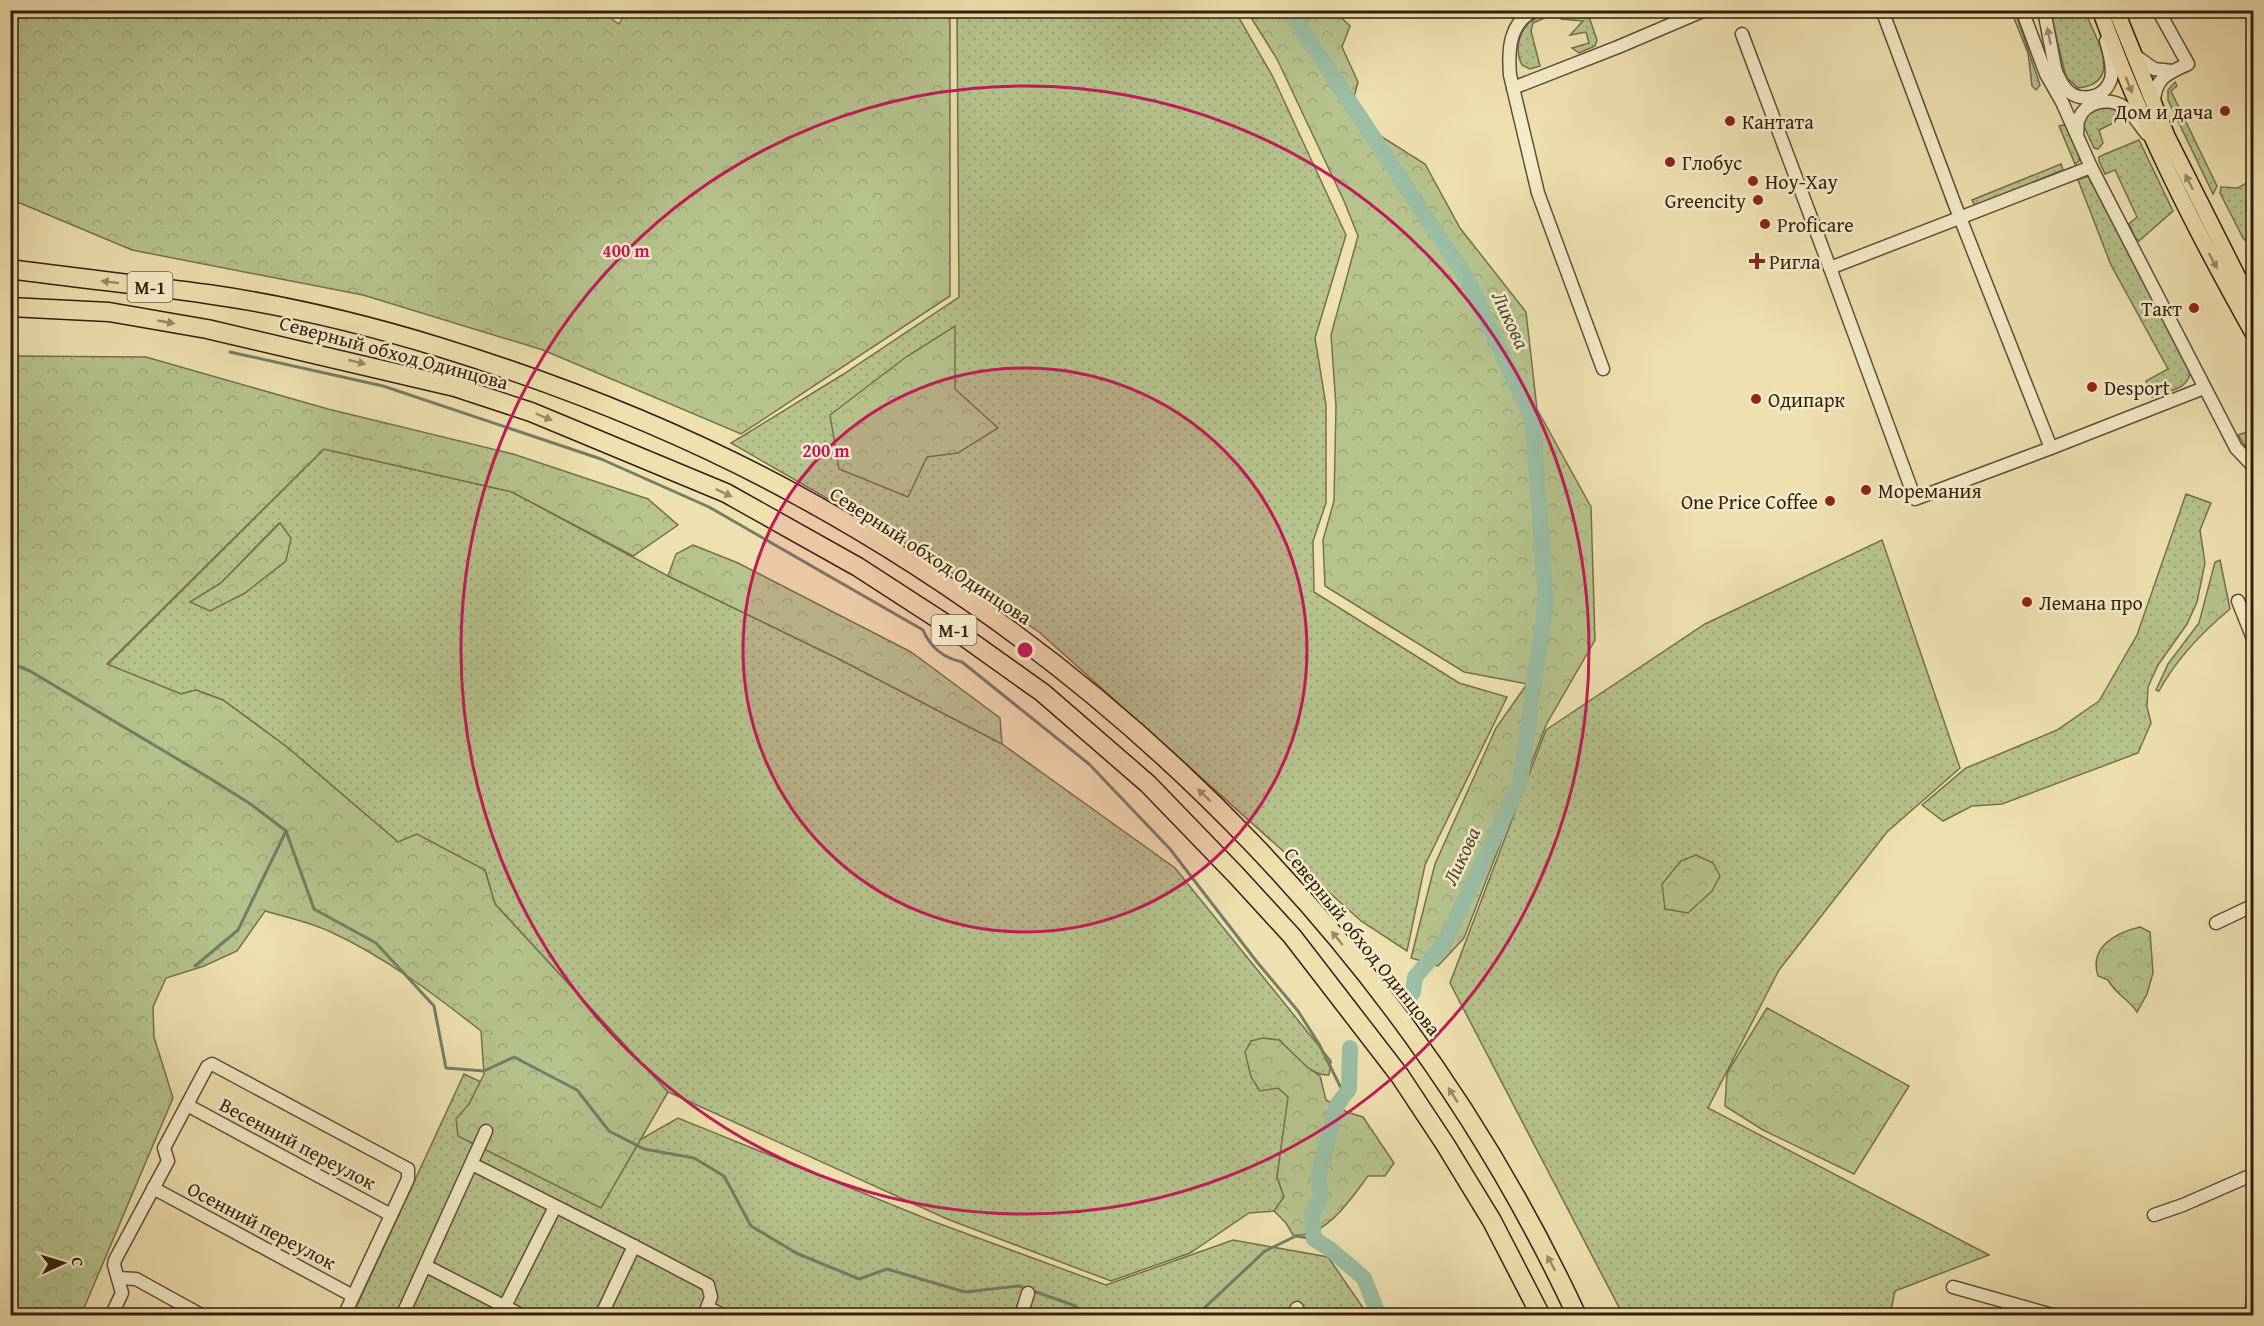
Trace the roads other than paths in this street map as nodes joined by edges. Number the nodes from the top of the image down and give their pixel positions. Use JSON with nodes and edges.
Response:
{"nodes":[{"id":1,"x":1536,"y":10,"type":"edge"},
{"id":2,"x":1705,"y":10,"type":"edge"},
{"id":3,"x":1882,"y":10,"type":"edge"},
{"id":4,"x":2022,"y":10,"type":"edge"},
{"id":5,"x":2044,"y":10,"type":"edge"},
{"id":6,"x":2158,"y":10,"type":"edge"},
{"id":7,"x":2106,"y":11,"type":"edge"},
{"id":8,"x":1742,"y":34,"type":"dead end"},
{"id":9,"x":2132,"y":53,"type":"junction"},
{"id":10,"x":2055,"y":70,"type":"junction"},
{"id":11,"x":2172,"y":71,"type":"junction"},
{"id":12,"x":1513,"y":88,"type":"junction"},
{"id":13,"x":2062,"y":102,"type":"junction"},
{"id":14,"x":2154,"y":106,"type":"junction"},
{"id":15,"x":2077,"y":136,"type":"junction"},
{"id":16,"x":2153,"y":142,"type":"junction"},
{"id":17,"x":2091,"y":167,"type":"junction"},
{"id":18,"x":1960,"y":219,"type":"junction"},
{"id":19,"x":1830,"y":268,"type":"junction"},
{"id":20,"x":10,"y":269,"type":"edge"},
{"id":21,"x":10,"y":307,"type":"edge"},
{"id":22,"x":2253,"y":309,"type":"edge"},
{"id":23,"x":2253,"y":335,"type":"edge"},
{"id":24,"x":1604,"y":369,"type":"dead end"},
{"id":25,"x":2204,"y":388,"type":"junction"},
{"id":26,"x":2050,"y":448,"type":"junction"},
{"id":27,"x":2253,"y":467,"type":"edge"},
{"id":28,"x":2238,"y":601,"type":"dead end"},
{"id":29,"x":2253,"y":640,"type":"edge"},
{"id":30,"x":2253,"y":905,"type":"edge"},
{"id":31,"x":2216,"y":923,"type":"dead end"},
{"id":32,"x":187,"y":1105,"type":"junction"},
{"id":33,"x":486,"y":1131,"type":"dead end"},
{"id":34,"x":472,"y":1164,"type":"junction"},
{"id":35,"x":2253,"y":1174,"type":"edge"},
{"id":36,"x":153,"y":1188,"type":"junction"},
{"id":37,"x":555,"y":1207,"type":"junction"},
{"id":38,"x":391,"y":1215,"type":"junction"},
{"id":39,"x":2154,"y":1215,"type":"dead end"},
{"id":40,"x":634,"y":1246,"type":"junction"},
{"id":41,"x":426,"y":1266,"type":"junction"},
{"id":42,"x":118,"y":1278,"type":"junction"},
{"id":43,"x":1953,"y":1287,"type":"dead end"},
{"id":44,"x":1028,"y":1293,"type":"dead end"},
{"id":45,"x":353,"y":1296,"type":"junction"},
{"id":46,"x":502,"y":1311,"type":"edge"},
{"id":47,"x":706,"y":1312,"type":"edge"},
{"id":48,"x":111,"y":1316,"type":"edge"},
{"id":49,"x":203,"y":1316,"type":"edge"},
{"id":50,"x":344,"y":1316,"type":"edge"},
{"id":51,"x":402,"y":1316,"type":"edge"},
{"id":52,"x":523,"y":1316,"type":"edge"},
{"id":53,"x":601,"y":1316,"type":"edge"},
{"id":54,"x":725,"y":1316,"type":"edge"},
{"id":55,"x":1021,"y":1316,"type":"edge"},
{"id":56,"x":1541,"y":1316,"type":"edge"},
{"id":57,"x":1576,"y":1316,"type":"edge"},
{"id":58,"x":2056,"y":1316,"type":"edge"}],
"edges":[{"from":1,"to":12,"type":"street"},
{"from":2,"to":12,"type":"street"},
{"from":3,"to":18,"type":"street"},
{"from":4,"to":13,"type":"street"},
{"from":10,"to":5,"type":"street","one_way":true},
{"from":6,"to":11,"type":"street"},
{"from":7,"to":9,"type":"main road"},
{"from":7,"to":10,"type":"street"},
{"from":7,"to":16,"type":"main road","one_way":true},
{"from":8,"to":19,"type":"street"},
{"from":9,"to":11,"type":"street"},
{"from":9,"to":14,"type":"main road"},
{"from":10,"to":13,"type":"street"},
{"from":11,"to":14,"type":"street"},
{"from":12,"to":24,"type":"street"},
{"from":13,"to":15,"type":"street"},
{"from":22,"to":14,"type":"main road","one_way":true},
{"from":15,"to":16,"type":"street"},
{"from":15,"to":17,"type":"street"},
{"from":16,"to":23,"type":"main road","one_way":true},
{"from":17,"to":18,"type":"street"},
{"from":17,"to":25,"type":"street"},
{"from":18,"to":19,"type":"street"},
{"from":18,"to":26,"type":"street"},
{"from":19,"to":26,"type":"street"},
{"from":57,"to":20,"type":"highway","name":"Северный обход Одинцова","number":"М-1","one_way":true},
{"from":21,"to":56,"type":"highway","name":"Северный обход Одинцова","number":"М-1","one_way":true},
{"from":25,"to":26,"type":"street"},
{"from":25,"to":27,"type":"street"},
{"from":28,"to":29,"type":"street"},
{"from":30,"to":31,"type":"street"},
{"from":32,"to":36,"type":"street"},
{"from":32,"to":38,"type":"street","name":"Весенний переулок"},
{"from":32,"to":38,"type":"street"},
{"from":33,"to":34,"type":"street"},
{"from":34,"to":37,"type":"street"},
{"from":34,"to":41,"type":"street"},
{"from":35,"to":39,"type":"street"},
{"from":36,"to":42,"type":"street"},
{"from":36,"to":45,"type":"street","name":"Осенний переулок"},
{"from":37,"to":40,"type":"street"},
{"from":37,"to":46,"type":"street"},
{"from":38,"to":45,"type":"street"},
{"from":40,"to":47,"type":"street"},
{"from":40,"to":53,"type":"street"},
{"from":41,"to":46,"type":"street"},
{"from":41,"to":51,"type":"street"},
{"from":42,"to":48,"type":"street"},
{"from":42,"to":49,"type":"street"},
{"from":43,"to":58,"type":"street"},
{"from":44,"to":55,"type":"street"},
{"from":45,"to":50,"type":"street"},
{"from":46,"to":52,"type":"street"},
{"from":47,"to":54,"type":"street"}]}
